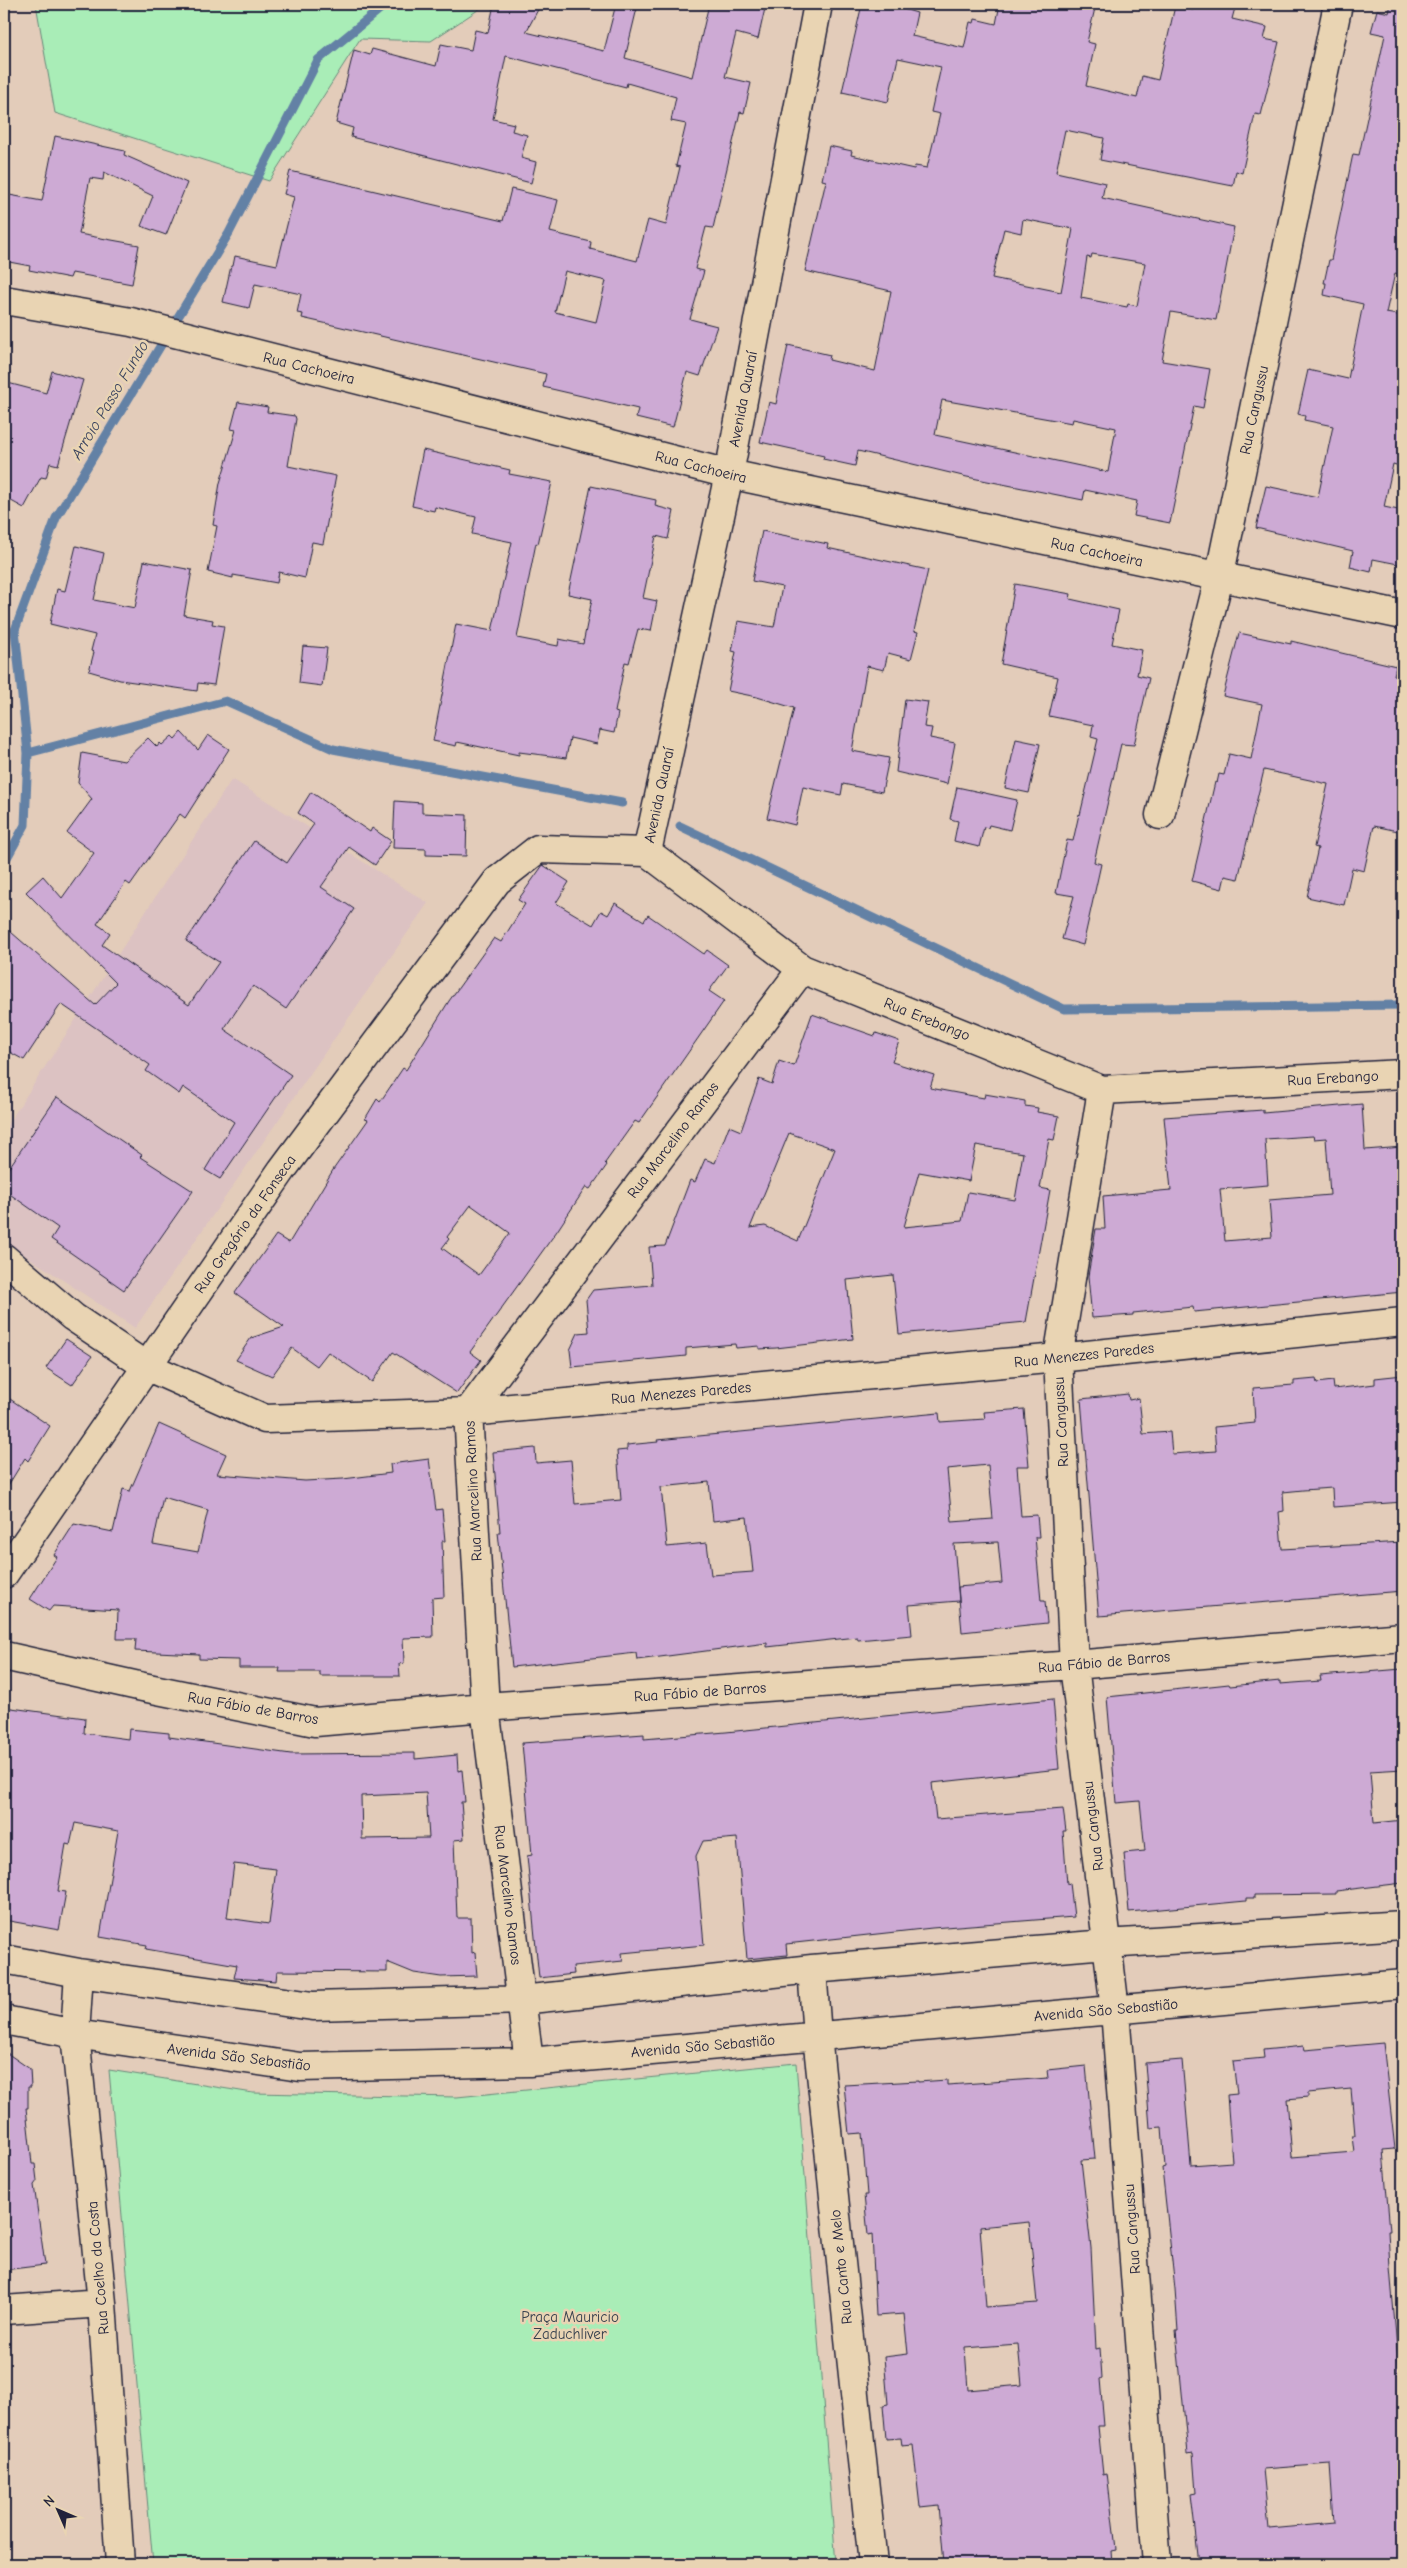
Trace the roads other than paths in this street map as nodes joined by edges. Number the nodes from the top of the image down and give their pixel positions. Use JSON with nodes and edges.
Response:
{"nodes":[{"id":1,"x":818,"y":4,"type":"edge"},
{"id":2,"x":1338,"y":4,"type":"edge"},
{"id":3,"x":4,"y":300,"type":"edge"},
{"id":4,"x":729,"y":474,"type":"junction"},
{"id":5,"x":1219,"y":578,"type":"junction"},
{"id":6,"x":1403,"y":615,"type":"edge"},
{"id":7,"x":1160,"y":815,"type":"dead end"},
{"id":8,"x":647,"y":852,"type":"junction"},
{"id":9,"x":802,"y":969,"type":"junction"},
{"id":10,"x":1403,"y":1074,"type":"edge"},
{"id":11,"x":1102,"y":1090,"type":"junction"},
{"id":12,"x":4,"y":1258,"type":"edge"},
{"id":13,"x":1403,"y":1322,"type":"edge"},
{"id":14,"x":1058,"y":1358,"type":"junction"},
{"id":15,"x":146,"y":1366,"type":"junction"},
{"id":16,"x":468,"y":1412,"type":"junction"},
{"id":17,"x":4,"y":1574,"type":"edge"},
{"id":18,"x":1403,"y":1637,"type":"edge"},
{"id":19,"x":4,"y":1656,"type":"edge"},
{"id":20,"x":1074,"y":1666,"type":"junction"},
{"id":21,"x":485,"y":1707,"type":"junction"},
{"id":22,"x":1403,"y":1926,"type":"edge"},
{"id":23,"x":1106,"y":1944,"type":"junction"},
{"id":24,"x":4,"y":1959,"type":"edge"},
{"id":25,"x":812,"y":1969,"type":"junction"},
{"id":26,"x":79,"y":1973,"type":"junction"},
{"id":27,"x":1403,"y":1984,"type":"edge"},
{"id":28,"x":521,"y":2000,"type":"junction"},
{"id":29,"x":1115,"y":2010,"type":"junction"},
{"id":30,"x":4,"y":2020,"type":"edge"},
{"id":31,"x":75,"y":2034,"type":"junction"},
{"id":32,"x":817,"y":2036,"type":"junction"},
{"id":33,"x":529,"y":2062,"type":"junction"},
{"id":34,"x":102,"y":2303,"type":"junction"},
{"id":35,"x":4,"y":2310,"type":"edge"},
{"id":36,"x":120,"y":2564,"type":"edge"},
{"id":37,"x":873,"y":2564,"type":"edge"},
{"id":38,"x":1158,"y":2564,"type":"edge"}],
"edges":[{"from":1,"to":4,"type":"street","name":"Avenida Quaraí"},
{"from":2,"to":5,"type":"street","name":"Rua Cangussu"},
{"from":3,"to":4,"type":"street","name":"Rua Cachoeira"},
{"from":4,"to":5,"type":"street","name":"Rua Cachoeira"},
{"from":4,"to":8,"type":"street","name":"Avenida Quaraí"},
{"from":5,"to":6,"type":"street","name":"Rua Cachoeira"},
{"from":5,"to":7,"type":"street","name":"Rua Cangussu"},
{"from":8,"to":9,"type":"street","name":"Rua Erebango"},
{"from":8,"to":15,"type":"street","name":"Rua Gregório da Fonseca"},
{"from":9,"to":11,"type":"street","name":"Rua Erebango"},
{"from":9,"to":16,"type":"street","name":"Rua Marcelino Ramos"},
{"from":10,"to":11,"type":"street","name":"Rua Erebango"},
{"from":11,"to":14,"type":"street","name":"Rua Cangussu"},
{"from":12,"to":15,"type":"street","name":"Rua Menezes Paredes"},
{"from":13,"to":14,"type":"street","name":"Rua Menezes Paredes"},
{"from":14,"to":16,"type":"street","name":"Rua Menezes Paredes"},
{"from":14,"to":20,"type":"street","name":"Rua Cangussu"},
{"from":15,"to":16,"type":"street","name":"Rua Menezes Paredes"},
{"from":15,"to":17,"type":"street","name":"Rua Gregório da Fonseca"},
{"from":16,"to":21,"type":"street","name":"Rua Marcelino Ramos"},
{"from":18,"to":20,"type":"street","name":"Rua Fábio de Barros"},
{"from":19,"to":21,"type":"street","name":"Rua Fábio de Barros"},
{"from":20,"to":21,"type":"street","name":"Rua Fábio de Barros"},
{"from":20,"to":23,"type":"street","name":"Rua Cangussu"},
{"from":21,"to":28,"type":"street","name":"Rua Marcelino Ramos"},
{"from":22,"to":23,"type":"street"},
{"from":23,"to":25,"type":"street"},
{"from":23,"to":29,"type":"street","name":"Rua Cangussu"},
{"from":24,"to":26,"type":"street"},
{"from":25,"to":28,"type":"street"},
{"from":25,"to":32,"type":"street","name":"Rua Canto e Melo"},
{"from":26,"to":28,"type":"street"},
{"from":26,"to":31,"type":"street","name":"Rua Coelho da Costa"},
{"from":27,"to":29,"type":"street","name":"Avenida São Sebastião"},
{"from":28,"to":33,"type":"street","name":"Rua Marcelino Ramos"},
{"from":29,"to":32,"type":"street","name":"Avenida São Sebastião"},
{"from":29,"to":38,"type":"street","name":"Rua Cangussu"},
{"from":30,"to":31,"type":"street","name":"Avenida São Sebastião"},
{"from":31,"to":33,"type":"street","name":"Avenida São Sebastião"},
{"from":31,"to":34,"type":"street","name":"Rua Coelho da Costa"},
{"from":32,"to":33,"type":"street","name":"Avenida São Sebastião"},
{"from":32,"to":37,"type":"street","name":"Rua Canto e Melo"},
{"from":34,"to":35,"type":"street"},
{"from":34,"to":36,"type":"street","name":"Rua Coelho da Costa"}]}
